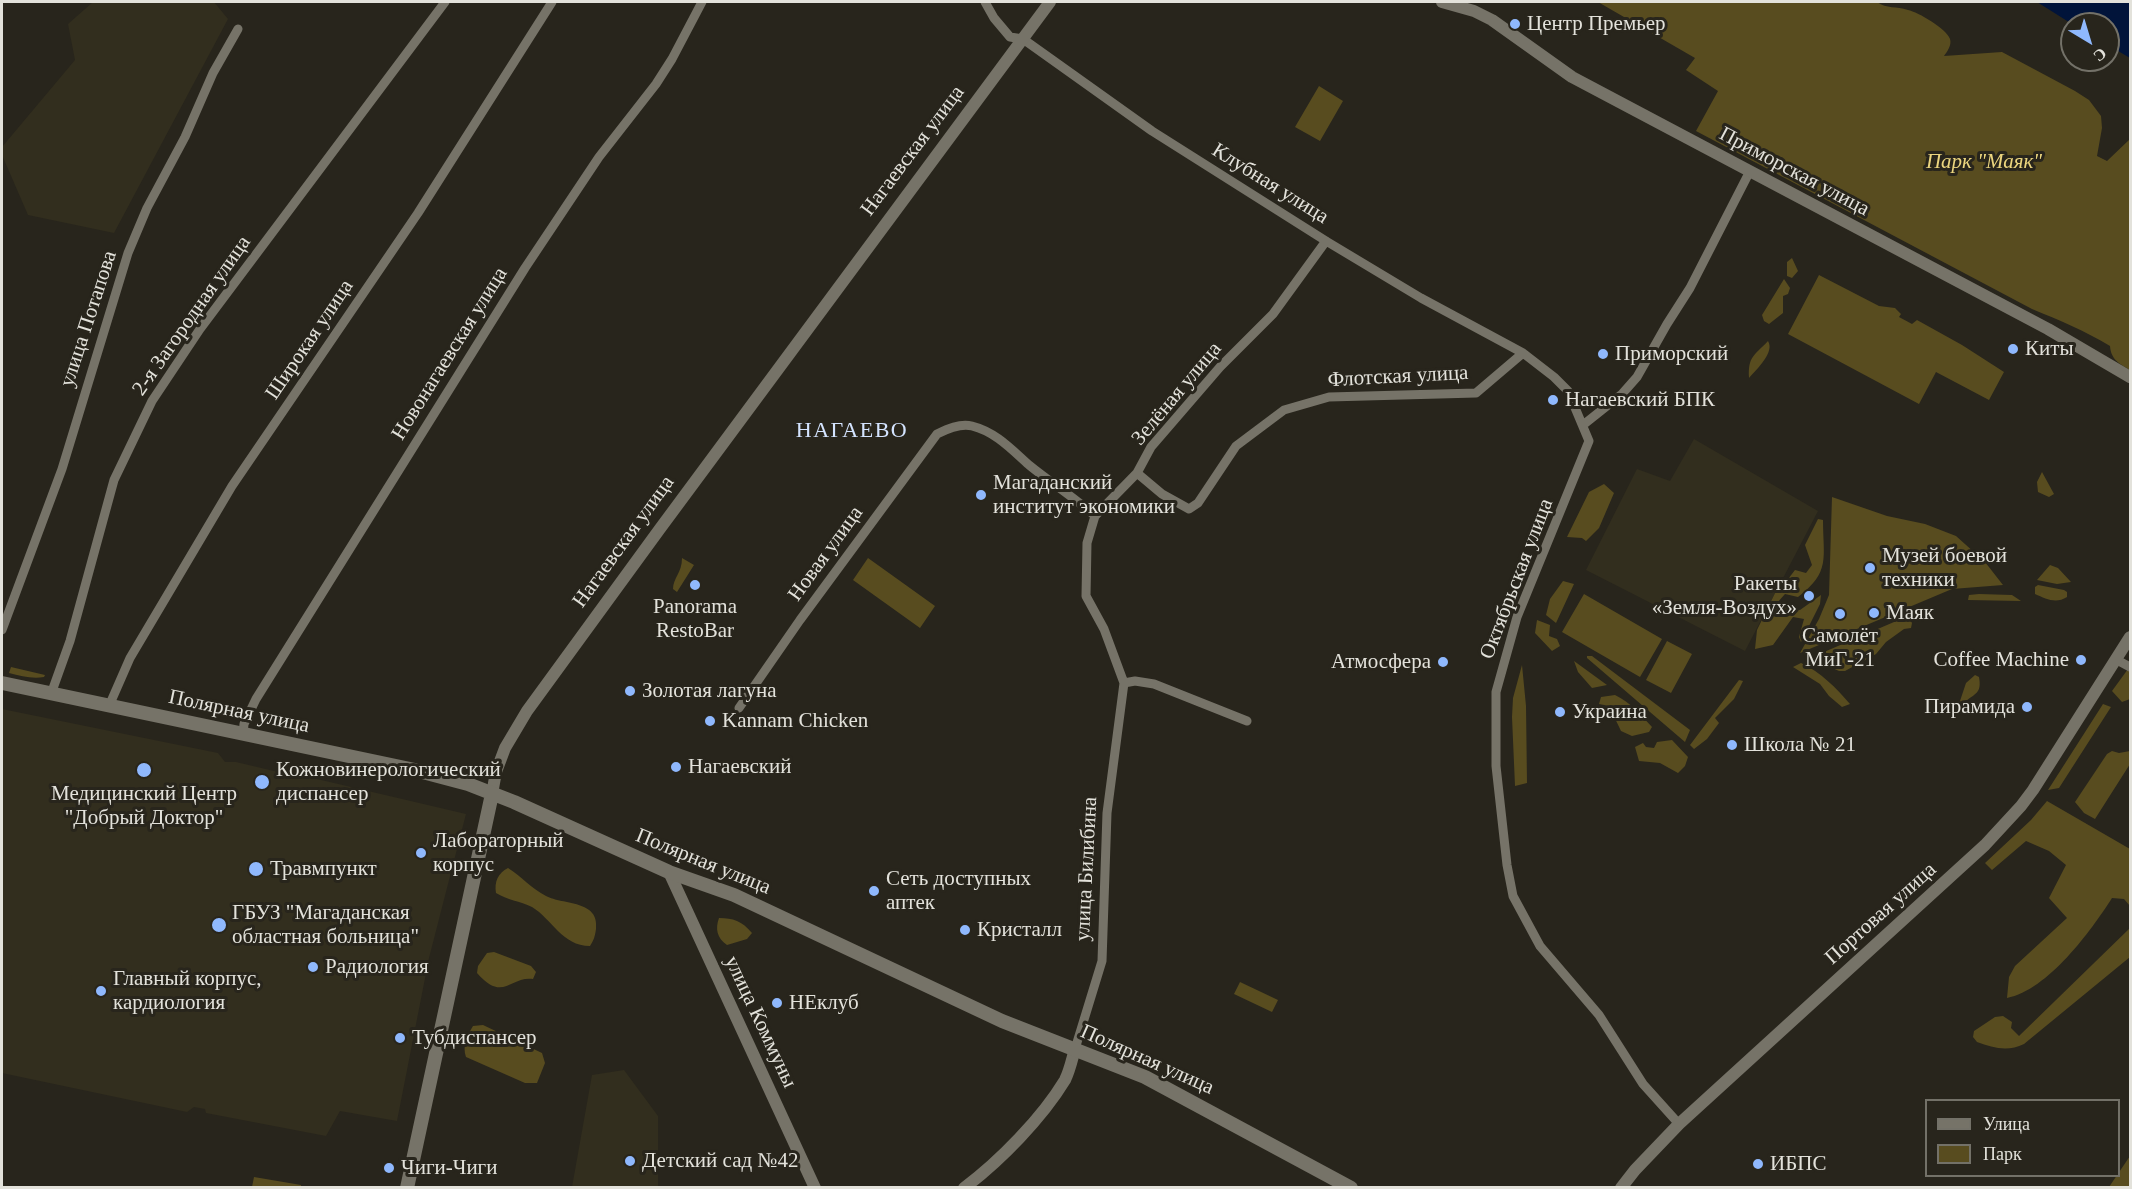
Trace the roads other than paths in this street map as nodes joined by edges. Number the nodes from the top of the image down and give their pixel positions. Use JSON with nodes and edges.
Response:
{"nodes":[{"id":1,"x":445,"y":2,"type":"edge"},
{"id":2,"x":552,"y":2,"type":"edge"},
{"id":3,"x":702,"y":2,"type":"edge"},
{"id":4,"x":985,"y":2,"type":"edge"},
{"id":5,"x":1050,"y":2,"type":"edge"},
{"id":6,"x":1442,"y":2,"type":"edge"},
{"id":7,"x":238,"y":29,"type":"dead end"},
{"id":8,"x":1023,"y":39,"type":"junction"},
{"id":9,"x":1750,"y":171,"type":"junction"},
{"id":10,"x":1326,"y":241,"type":"junction"},
{"id":11,"x":1523,"y":352,"type":"junction"},
{"id":12,"x":1554,"y":377,"type":"joint"},
{"id":13,"x":2130,"y":377,"type":"edge"},
{"id":14,"x":1583,"y":425,"type":"junction"},
{"id":15,"x":1137,"y":473,"type":"junction"},
{"id":16,"x":1095,"y":516,"type":"junction"},
{"id":17,"x":2,"y":630,"type":"edge"},
{"id":18,"x":2130,"y":638,"type":"edge"},
{"id":19,"x":2117,"y":660,"type":"junction"},
{"id":20,"x":2130,"y":667,"type":"edge"},
{"id":21,"x":1124,"y":683,"type":"junction"},
{"id":22,"x":2,"y":684,"type":"edge"},
{"id":23,"x":51,"y":694,"type":"junction"},
{"id":24,"x":109,"y":706,"type":"junction"},
{"id":25,"x":739,"y":708,"type":"dead end"},
{"id":26,"x":1247,"y":721,"type":"dead end"},
{"id":27,"x":243,"y":734,"type":"junction"},
{"id":28,"x":492,"y":794,"type":"junction"},
{"id":29,"x":669,"y":872,"type":"junction"},
{"id":30,"x":1075,"y":1049,"type":"junction"},
{"id":31,"x":1679,"y":1124,"type":"junction"},
{"id":32,"x":407,"y":1188,"type":"edge"},
{"id":33,"x":815,"y":1188,"type":"edge"},
{"id":34,"x":964,"y":1188,"type":"edge"},
{"id":35,"x":1351,"y":1188,"type":"edge"},
{"id":36,"x":1621,"y":1188,"type":"edge"}],
"edges":[{"from":1,"to":23,"type":"street","name":"2-я Загородная улица"},
{"from":2,"to":24,"type":"street","name":"Широкая улица"},
{"from":3,"to":27,"type":"street","name":"Новонагаевская улица"},
{"from":4,"to":8,"type":"street","name":"Клубная улица"},
{"from":5,"to":8,"type":"street","name":"Нагаевская улица"},
{"from":6,"to":9,"type":"street","name":"Приморская улица"},
{"from":7,"to":17,"type":"street","name":"улица Потапова"},
{"from":8,"to":10,"type":"street","name":"Клубная улица"},
{"from":8,"to":28,"type":"street","name":"Нагаевская улица"},
{"from":9,"to":13,"type":"street","name":"Приморская улица"},
{"from":9,"to":14,"type":"street"},
{"from":10,"to":11,"type":"street","name":"Клубная улица"},
{"from":10,"to":15,"type":"street","name":"Зелёная улица"},
{"from":11,"to":12,"type":"street","name":"Клубная улица"},
{"from":11,"to":15,"type":"street","name":"Флотская улица"},
{"from":12,"to":14,"type":"street","name":"Октябрьская улица"},
{"from":14,"to":31,"type":"street","name":"Октябрьская улица"},
{"from":15,"to":16,"type":"street","name":"Зелёная улица"},
{"from":16,"to":21,"type":"street","name":"улица Билибина"},
{"from":16,"to":25,"type":"street","name":"Новая улица"},
{"from":18,"to":19,"type":"street","name":"Портовая улица"},
{"from":19,"to":20,"type":"street"},
{"from":19,"to":31,"type":"street","name":"Портовая улица"},
{"from":21,"to":26,"type":"street"},
{"from":21,"to":30,"type":"street","name":"улица Билибина"},
{"from":22,"to":23,"type":"main road","name":"Полярная улица"},
{"from":23,"to":24,"type":"main road","name":"Полярная улица"},
{"from":24,"to":27,"type":"main road","name":"Полярная улица"},
{"from":27,"to":28,"type":"main road","name":"Полярная улица"},
{"from":28,"to":29,"type":"main road","name":"Полярная улица"},
{"from":28,"to":32,"type":"main road","name":"Нагаевская улица"},
{"from":29,"to":30,"type":"main road","name":"Полярная улица"},
{"from":29,"to":33,"type":"street","name":"улица Коммуны"},
{"from":30,"to":34,"type":"street","name":"улица Билибина"},
{"from":30,"to":35,"type":"main road","name":"Полярная улица"},
{"from":31,"to":36,"type":"street","name":"Портовая улица"}]}
